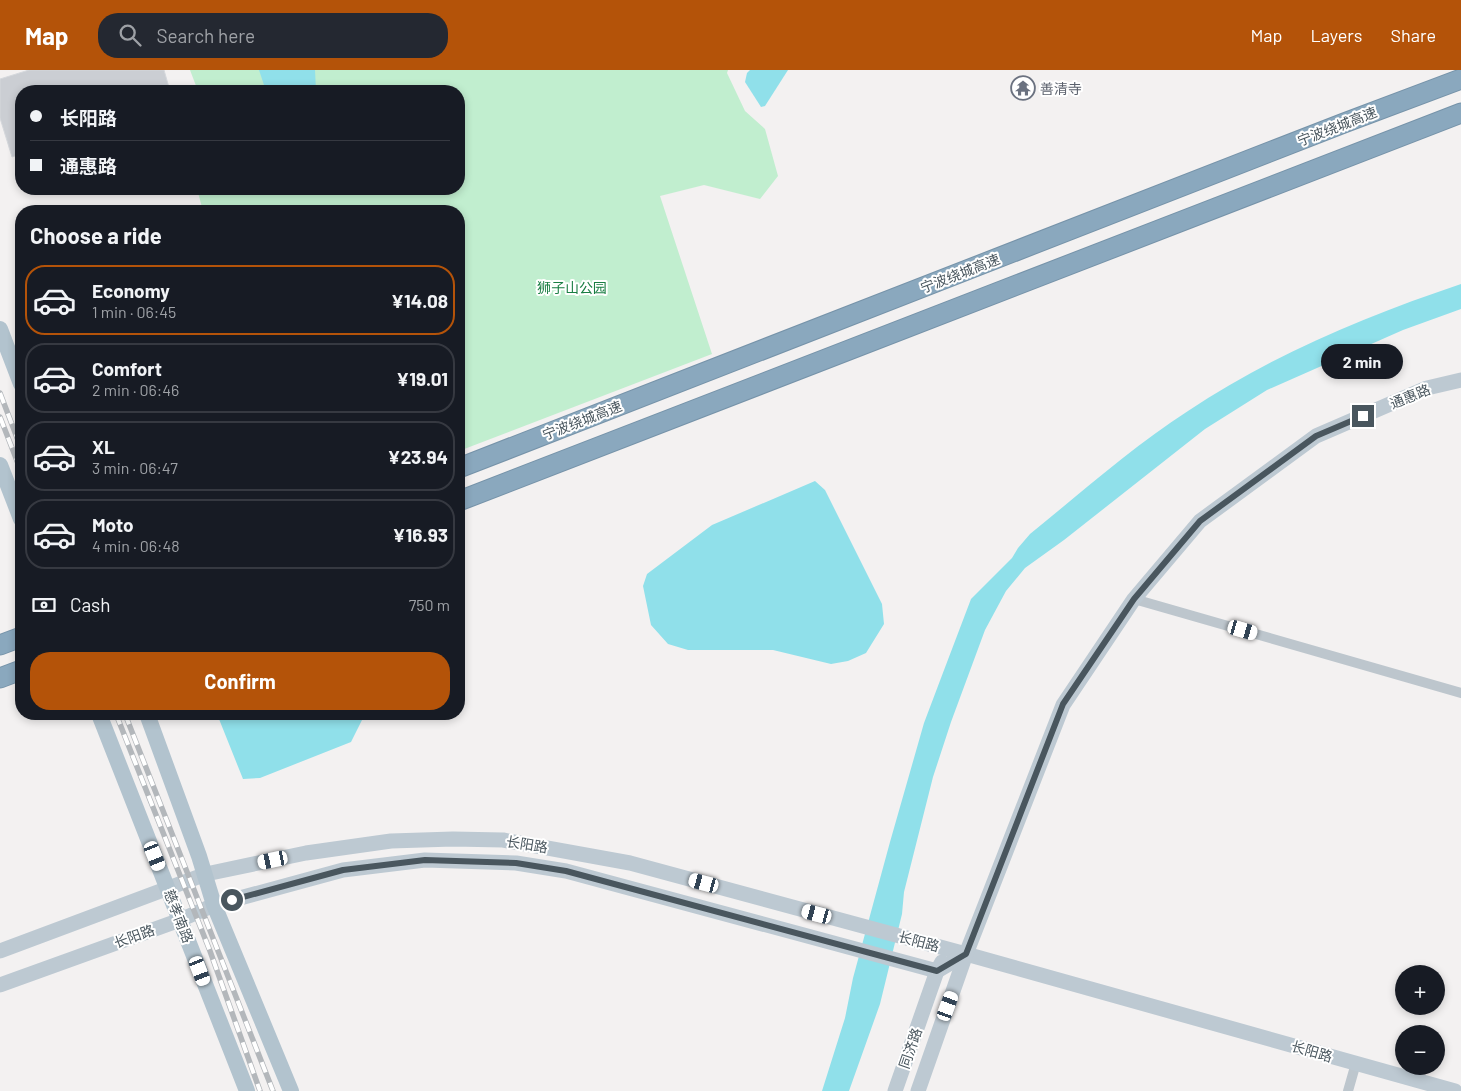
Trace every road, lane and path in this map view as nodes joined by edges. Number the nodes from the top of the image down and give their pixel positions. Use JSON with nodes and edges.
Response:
{"nodes":[{"id":1,"x":1461,"y":79,"type":"edge"},
{"id":2,"x":1461,"y":113,"type":"edge"},
{"id":3,"x":0,"y":330,"type":"edge"},
{"id":4,"x":15,"y":369,"type":"edge"},
{"id":5,"x":1461,"y":380,"type":"edge"},
{"id":6,"x":0,"y":465,"type":"edge"},
{"id":7,"x":465,"y":466,"type":"edge"},
{"id":8,"x":465,"y":498,"type":"edge"},
{"id":9,"x":15,"y":504,"type":"edge"},
{"id":10,"x":1134,"y":599,"type":"junction"},
{"id":11,"x":15,"y":639,"type":"edge"},
{"id":12,"x":0,"y":645,"type":"edge"},
{"id":13,"x":15,"y":672,"type":"edge"},
{"id":14,"x":0,"y":678,"type":"edge"},
{"id":15,"x":1461,"y":693,"type":"edge"},
{"id":16,"x":101,"y":720,"type":"edge"},
{"id":17,"x":149,"y":720,"type":"edge"},
{"id":18,"x":206,"y":874,"type":"junction"},
{"id":19,"x":168,"y":889,"type":"junction"},
{"id":20,"x":214,"y":905,"type":"junction"},
{"id":21,"x":180,"y":920,"type":"junction"},
{"id":22,"x":948,"y":949,"type":"junction"},
{"id":23,"x":0,"y":951,"type":"edge"},
{"id":24,"x":966,"y":954,"type":"junction"},
{"id":25,"x":937,"y":971,"type":"junction"},
{"id":26,"x":0,"y":985,"type":"edge"},
{"id":27,"x":1356,"y":1063,"type":"junction"},
{"id":28,"x":247,"y":1091,"type":"edge"},
{"id":29,"x":291,"y":1091,"type":"edge"},
{"id":30,"x":895,"y":1091,"type":"edge"},
{"id":31,"x":918,"y":1091,"type":"edge"},
{"id":32,"x":1348,"y":1091,"type":"edge"},
{"id":33,"x":1455,"y":1091,"type":"edge"}],
"edges":[{"from":1,"to":7,"type":"highway","name":"宁波绕城高速"},
{"from":2,"to":8,"type":"highway"},
{"from":3,"to":4,"type":"main road"},
{"from":5,"to":10,"type":"main road","name":"通惠路"},
{"from":6,"to":9,"type":"main road"},
{"from":10,"to":15,"type":"street"},
{"from":10,"to":24,"type":"main road","name":"通惠路"},
{"from":11,"to":12,"type":"highway"},
{"from":13,"to":14,"type":"highway"},
{"from":16,"to":19,"type":"main road","name":"慈孝南路"},
{"from":17,"to":18,"type":"main road"},
{"from":18,"to":19,"type":"main road","name":"长阳路"},
{"from":18,"to":20,"type":"main road"},
{"from":18,"to":22,"type":"main road","name":"长阳路"},
{"from":19,"to":21,"type":"main road","name":"慈孝南路"},
{"from":19,"to":23,"type":"main road","name":"长阳路"},
{"from":20,"to":21,"type":"main road","name":"长阳路"},
{"from":20,"to":25,"type":"main road","name":"长阳路"},
{"from":20,"to":29,"type":"main road"},
{"from":21,"to":26,"type":"main road","name":"长阳路"},
{"from":21,"to":28,"type":"main road","name":"慈孝南路"},
{"from":22,"to":24,"type":"main road","name":"长阳路"},
{"from":22,"to":25,"type":"main road","name":"同济路"},
{"from":24,"to":25,"type":"main road","name":"长阳路"},
{"from":24,"to":27,"type":"main road","name":"长阳路"},
{"from":24,"to":31,"type":"main road","name":"同济路"},
{"from":25,"to":30,"type":"main road","name":"同济路"},
{"from":27,"to":32,"type":"street"},
{"from":27,"to":33,"type":"main road","name":"长阳路"}]}
